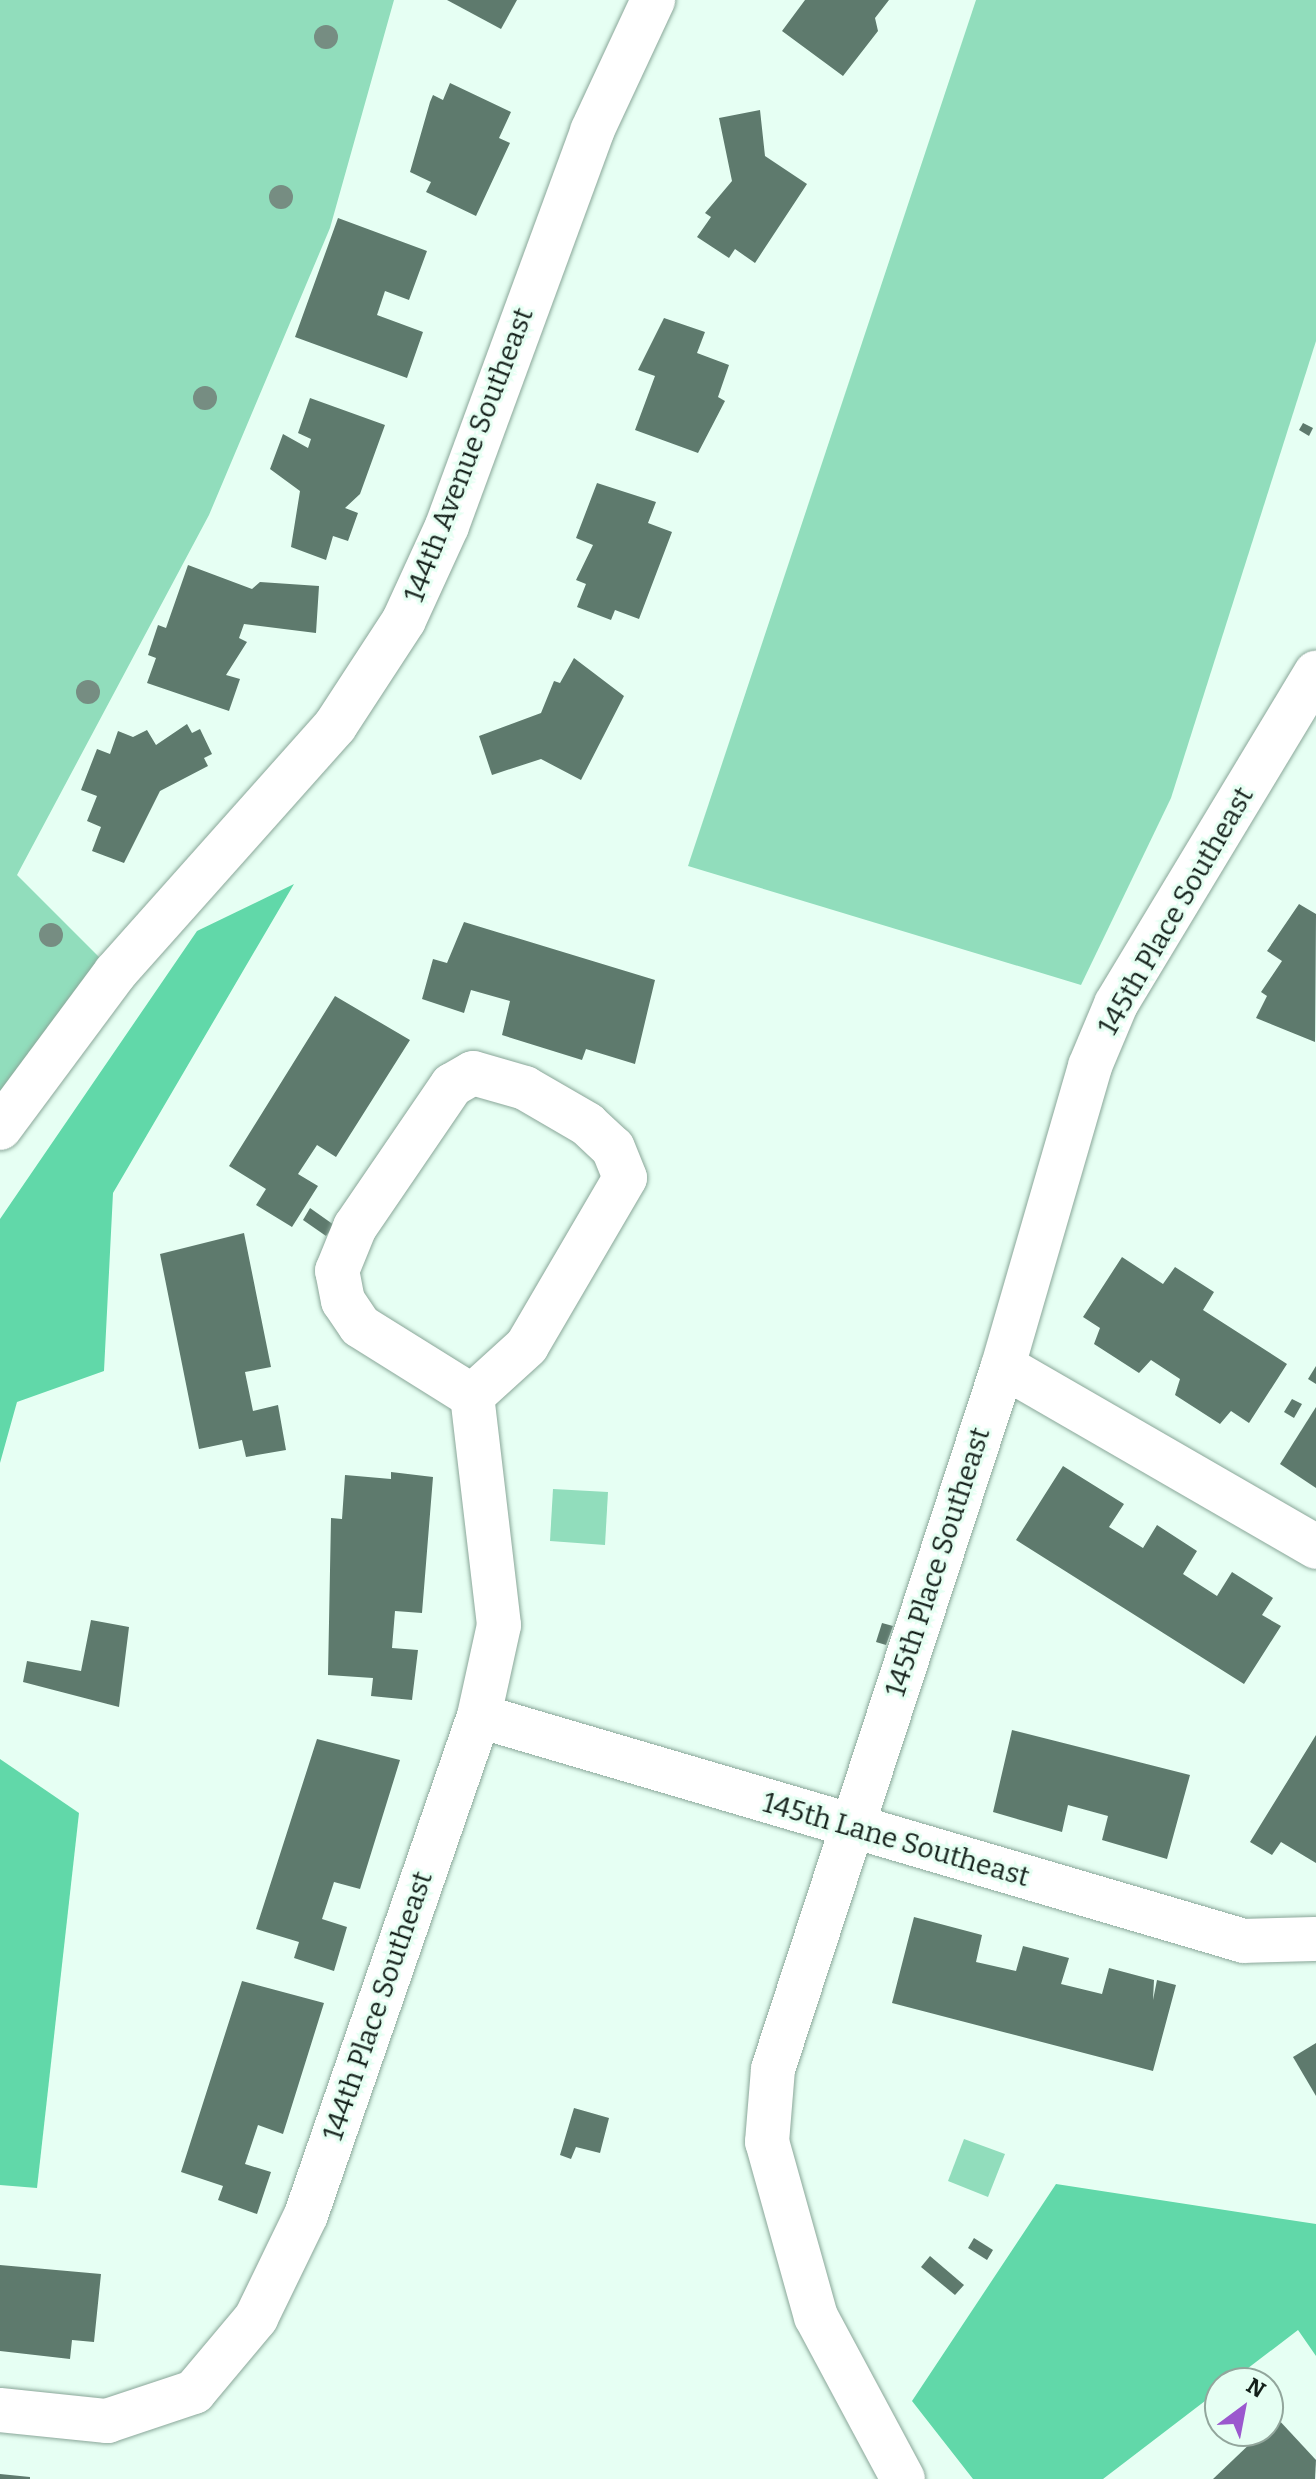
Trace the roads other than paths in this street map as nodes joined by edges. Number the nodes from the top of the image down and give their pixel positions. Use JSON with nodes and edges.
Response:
{"nodes":[{"id":1,"x":653,"y":0,"type":"edge"},
{"id":2,"x":1316,"y":673,"type":"edge"},
{"id":3,"x":0,"y":1128,"type":"edge"},
{"id":4,"x":1003,"y":1366,"type":"junction"},
{"id":5,"x":472,"y":1396,"type":"junction"},
{"id":6,"x":1316,"y":1547,"type":"edge"},
{"id":7,"x":479,"y":1716,"type":"junction"},
{"id":8,"x":849,"y":1828,"type":"junction"},
{"id":9,"x":1316,"y":1939,"type":"edge"},
{"id":10,"x":0,"y":2410,"type":"edge"},
{"id":11,"x":903,"y":2479,"type":"edge"}],
"edges":[{"from":1,"to":3,"type":"street","name":"144th Avenue Southeast"},
{"from":2,"to":4,"type":"street","name":"145th Place Southeast"},
{"from":4,"to":6,"type":"street"},
{"from":4,"to":8,"type":"street","name":"145th Place Southeast"},
{"from":5,"to":5,"type":"street"},
{"from":5,"to":7,"type":"street","name":"144th Place Southeast"},
{"from":7,"to":8,"type":"street","name":"145th Lane Southeast"},
{"from":7,"to":10,"type":"street","name":"144th Place Southeast"},
{"from":8,"to":9,"type":"street","name":"145th Lane Southeast"},
{"from":8,"to":11,"type":"street","name":"145th Place Southeast"}]}
